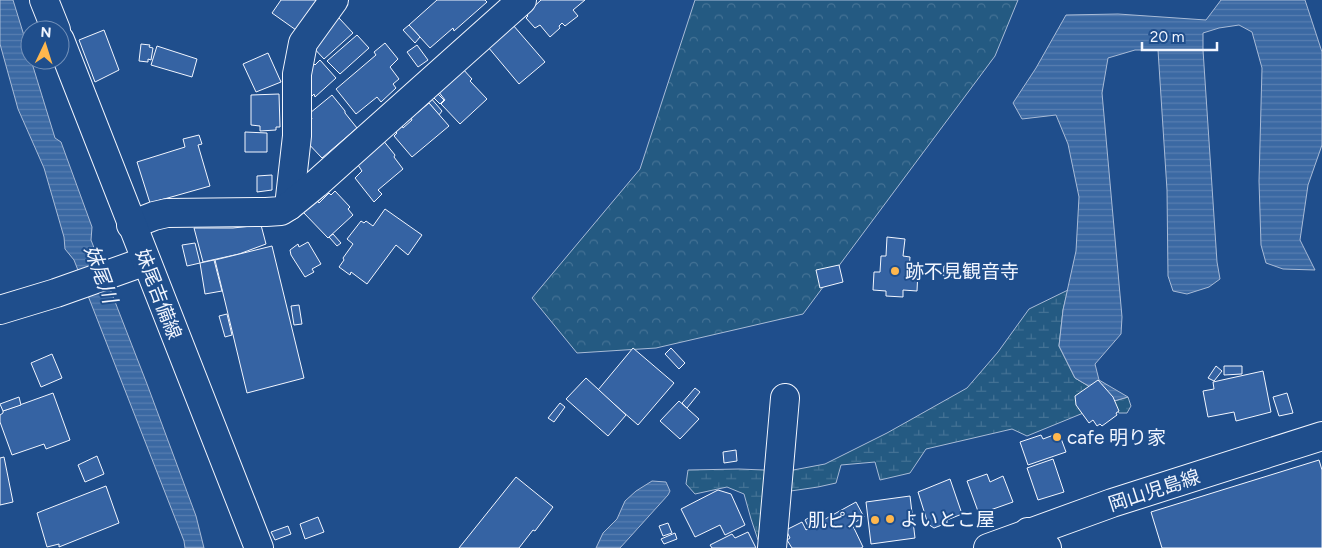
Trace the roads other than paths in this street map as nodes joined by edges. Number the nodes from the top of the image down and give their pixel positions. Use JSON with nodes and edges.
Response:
{"nodes":[{"id":1,"x":44,"y":0,"type":"edge"},
{"id":2,"x":334,"y":0,"type":"edge"},
{"id":3,"x":522,"y":0,"type":"edge"},
{"id":4,"x":52,"y":20,"type":"edge"},
{"id":5,"x":70,"y":66,"type":"edge"},
{"id":6,"x":289,"y":206,"type":"junction"},
{"id":7,"x":132,"y":225,"type":"junction"},
{"id":8,"x":135,"y":265,"type":"junction"},
{"id":9,"x":0,"y":310,"type":"edge"},
{"id":10,"x":785,"y":398,"type":"dead end"},
{"id":11,"x":1322,"y":436,"type":"edge"},
{"id":12,"x":1038,"y":540,"type":"edge"},
{"id":13,"x":259,"y":548,"type":"edge"},
{"id":14,"x":772,"y":548,"type":"edge"},
{"id":15,"x":988,"y":548,"type":"edge"}],
"edges":[{"from":1,"to":4,"type":"street"},
{"from":2,"to":6,"type":"street"},
{"from":3,"to":6,"type":"street"},
{"from":5,"to":7,"type":"street","name":"妹尾吉備線"},
{"from":6,"to":7,"type":"street"},
{"from":7,"to":8,"type":"street","name":"妹尾吉備線"},
{"from":8,"to":9,"type":"street"},
{"from":8,"to":13,"type":"street","name":"妹尾吉備線"},
{"from":10,"to":14,"type":"street"},
{"from":11,"to":12,"type":"street","name":"岡山児島線"},
{"from":12,"to":15,"type":"street","name":"岡山児島線"}]}
